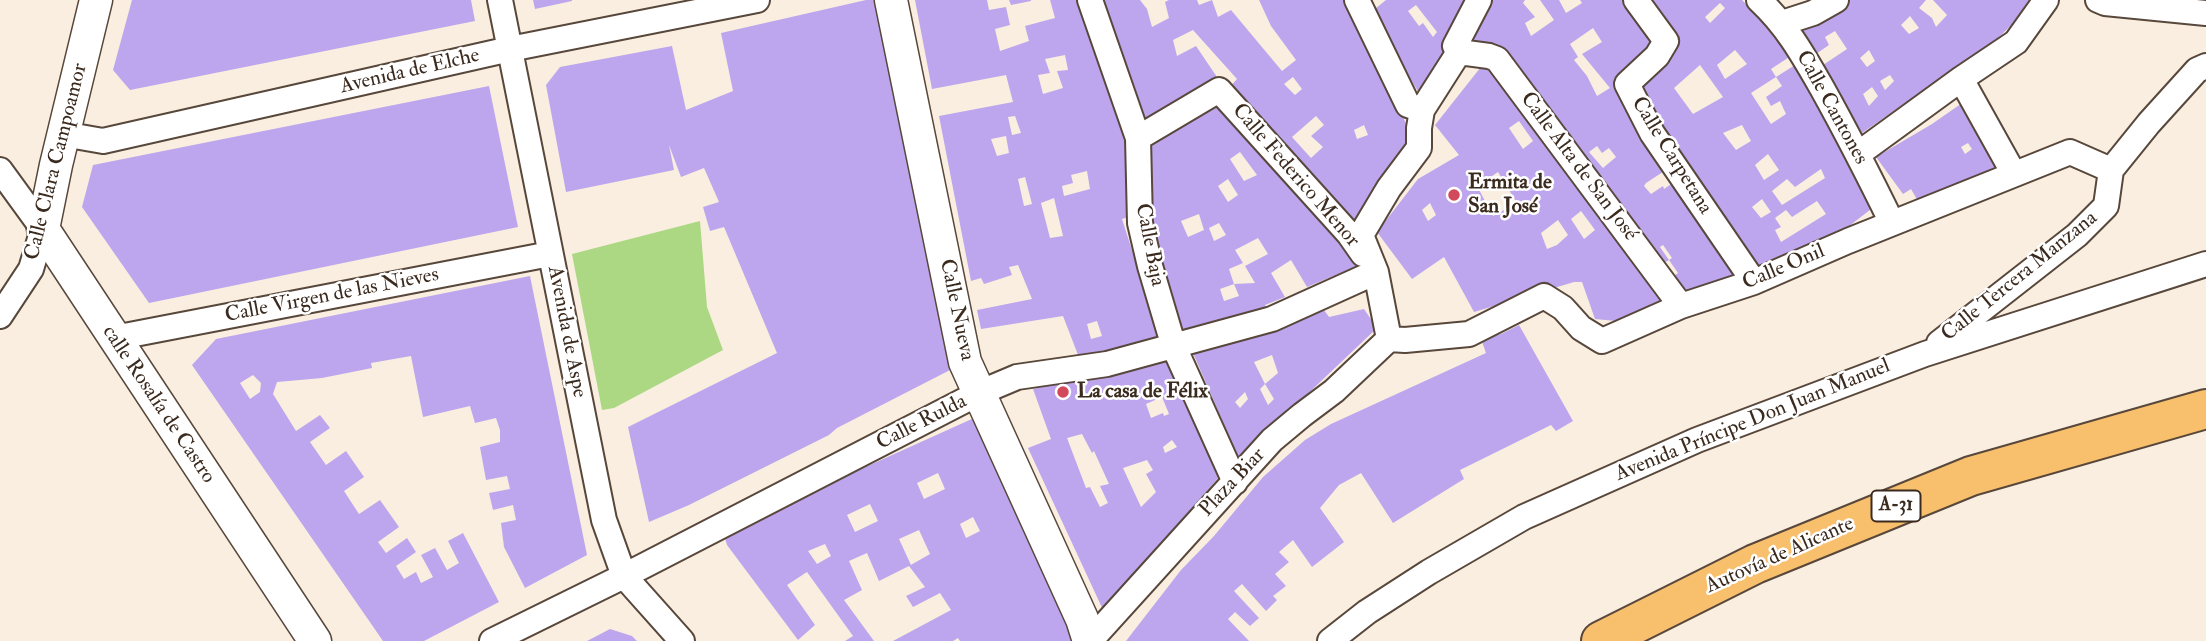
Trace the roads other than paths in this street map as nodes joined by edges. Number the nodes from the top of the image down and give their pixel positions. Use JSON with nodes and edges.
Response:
{"nodes":[{"id":1,"x":96,"y":0,"type":"edge"},
{"id":2,"x":500,"y":0,"type":"edge"},
{"id":3,"x":757,"y":0,"type":"edge"},
{"id":4,"x":891,"y":0,"type":"edge"},
{"id":5,"x":1090,"y":0,"type":"edge"},
{"id":6,"x":1357,"y":0,"type":"edge"},
{"id":7,"x":1479,"y":0,"type":"edge"},
{"id":8,"x":1636,"y":0,"type":"edge"},
{"id":9,"x":1759,"y":0,"type":"edge"},
{"id":10,"x":1836,"y":0,"type":"edge"},
{"id":11,"x":2046,"y":0,"type":"edge"},
{"id":12,"x":2098,"y":0,"type":"edge"},
{"id":13,"x":2206,"y":13,"type":"edge"},
{"id":14,"x":1782,"y":23,"type":"junction"},
{"id":15,"x":510,"y":49,"type":"junction"},
{"id":16,"x":1459,"y":52,"type":"junction"},
{"id":17,"x":2206,"y":66,"type":"edge"},
{"id":18,"x":1961,"y":79,"type":"junction"},
{"id":19,"x":1422,"y":110,"type":"junction"},
{"id":20,"x":63,"y":134,"type":"junction"},
{"id":21,"x":1138,"y":138,"type":"junction"},
{"id":22,"x":1857,"y":154,"type":"junction"},
{"id":23,"x":0,"y":170,"type":"edge"},
{"id":24,"x":2111,"y":170,"type":"junction"},
{"id":25,"x":2014,"y":174,"type":"junction"},
{"id":26,"x":1892,"y":223,"type":"junction"},
{"id":27,"x":43,"y":229,"type":"junction"},
{"id":28,"x":550,"y":254,"type":"junction"},
{"id":29,"x":2206,"y":264,"type":"edge"},
{"id":30,"x":1376,"y":272,"type":"junction"},
{"id":31,"x":1754,"y":282,"type":"junction"},
{"id":32,"x":1681,"y":306,"type":"junction"},
{"id":33,"x":0,"y":316,"type":"edge"},
{"id":34,"x":114,"y":338,"type":"junction"},
{"id":35,"x":1389,"y":339,"type":"junction"},
{"id":36,"x":1174,"y":347,"type":"junction"},
{"id":37,"x":1925,"y":354,"type":"junction"},
{"id":38,"x":979,"y":393,"type":"junction"},
{"id":39,"x":2206,"y":409,"type":"edge"},
{"id":40,"x":1235,"y":482,"type":"junction"},
{"id":41,"x":624,"y":576,"type":"junction"},
{"id":42,"x":315,"y":641,"type":"edge"},
{"id":43,"x":492,"y":641,"type":"edge"},
{"id":44,"x":681,"y":641,"type":"edge"},
{"id":45,"x":1090,"y":641,"type":"edge"},
{"id":46,"x":1330,"y":641,"type":"edge"},
{"id":47,"x":1601,"y":641,"type":"edge"}],
"edges":[{"from":1,"to":20,"type":"street","name":"Calle Clara Campoamor"},
{"from":2,"to":15,"type":"street","name":"Avenida de Aspe"},
{"from":3,"to":15,"type":"street","name":"Avenida de Elche"},
{"from":4,"to":38,"type":"street","name":"Calle Nueva"},
{"from":5,"to":21,"type":"street","name":"Calle Baja"},
{"from":6,"to":19,"type":"street"},
{"from":7,"to":16,"type":"street"},
{"from":8,"to":31,"type":"street","name":"Calle Carpetana"},
{"from":9,"to":14,"type":"street","name":"Calle Cantones"},
{"from":10,"to":14,"type":"street"},
{"from":11,"to":18,"type":"street"},
{"from":12,"to":13,"type":"street"},
{"from":14,"to":22,"type":"street","name":"Calle Cantones"},
{"from":15,"to":20,"type":"street","name":"Avenida de Elche"},
{"from":15,"to":28,"type":"street","name":"Avenida de Aspe"},
{"from":16,"to":19,"type":"street"},
{"from":16,"to":32,"type":"street","name":"Calle Alta de San José"},
{"from":17,"to":24,"type":"street"},
{"from":18,"to":22,"type":"street"},
{"from":18,"to":25,"type":"street"},
{"from":19,"to":30,"type":"street"},
{"from":20,"to":27,"type":"street","name":"Calle Clara Campoamor"},
{"from":21,"to":30,"type":"street","name":"Calle Federico Menor"},
{"from":21,"to":36,"type":"street","name":"Calle Baja"},
{"from":22,"to":26,"type":"street","name":"Calle Cantones"},
{"from":23,"to":27,"type":"street","name":"calle Rosalía de Castro"},
{"from":24,"to":25,"type":"street","name":"Calle Onil"},
{"from":24,"to":37,"type":"street","name":"Calle Tercera Manzana"},
{"from":25,"to":26,"type":"street","name":"Calle Onil"},
{"from":26,"to":31,"type":"street","name":"Calle Onil"},
{"from":27,"to":33,"type":"street","name":"Calle Clara Campoamor"},
{"from":27,"to":34,"type":"street","name":"calle Rosalía de Castro"},
{"from":28,"to":34,"type":"street","name":"Calle Virgen de las Nieves"},
{"from":28,"to":41,"type":"street","name":"Avenida de Aspe"},
{"from":29,"to":37,"type":"street","name":"Avenida Príncipe Don Juan Manuel"},
{"from":30,"to":35,"type":"street"},
{"from":30,"to":36,"type":"street","name":"Calle Rulda"},
{"from":31,"to":32,"type":"street","name":"Calle Onil"},
{"from":32,"to":35,"type":"street","name":"Calle Onil"},
{"from":34,"to":42,"type":"street","name":"calle Rosalía de Castro"},
{"from":35,"to":40,"type":"street","name":"Plaza Biar"},
{"from":36,"to":38,"type":"street","name":"Calle Rulda"},
{"from":36,"to":40,"type":"street","name":"Calle Baja"},
{"from":37,"to":46,"type":"street","name":"Avenida Príncipe Don Juan Manuel"},
{"from":38,"to":41,"type":"street","name":"Calle Rulda"},
{"from":38,"to":45,"type":"street","name":"Calle Nueva"},
{"from":39,"to":47,"type":"highway","name":"Autovía de Alicante","number":"A-31"},
{"from":40,"to":45,"type":"street","name":"Plaza Biar"},
{"from":41,"to":43,"type":"street","name":"Calle Rulda"},
{"from":41,"to":44,"type":"street","name":"Avenida de Aspe"}]}
